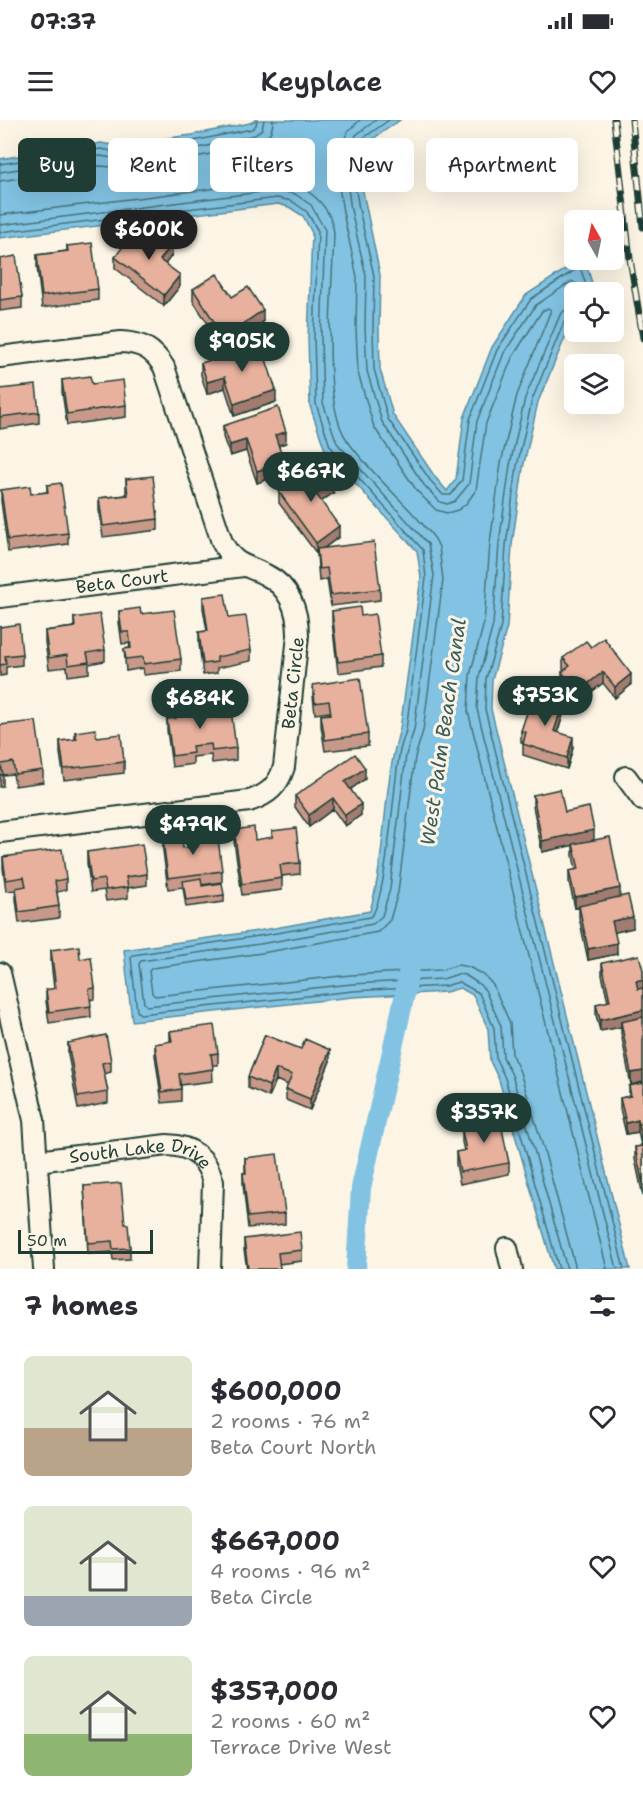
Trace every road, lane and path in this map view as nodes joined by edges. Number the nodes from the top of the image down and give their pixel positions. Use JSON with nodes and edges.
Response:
{"nodes":[{"id":1,"x":0,"y":357,"type":"edge"},
{"id":2,"x":243,"y":566,"type":"junction"},
{"id":3,"x":0,"y":597,"type":"edge"},
{"id":4,"x":626,"y":777,"type":"dead end"},
{"id":5,"x":643,"y":800,"type":"edge"},
{"id":6,"x":0,"y":832,"type":"edge"},
{"id":7,"x":0,"y":973,"type":"edge"},
{"id":8,"x":37,"y":1161,"type":"junction"},
{"id":9,"x":507,"y":1248,"type":"dead end"},
{"id":10,"x":44,"y":1269,"type":"edge"},
{"id":11,"x":210,"y":1269,"type":"edge"},
{"id":12,"x":512,"y":1269,"type":"edge"}],
"edges":[{"from":1,"to":2,"type":"street","name":"Beta Circle"},
{"from":2,"to":3,"type":"street","name":"Beta Court"},
{"from":2,"to":6,"type":"street","name":"Beta Circle"},
{"from":4,"to":5,"type":"street"},
{"from":7,"to":8,"type":"street"},
{"from":8,"to":10,"type":"street"},
{"from":8,"to":11,"type":"street","name":"South Lake Drive"},
{"from":9,"to":12,"type":"street"}]}
